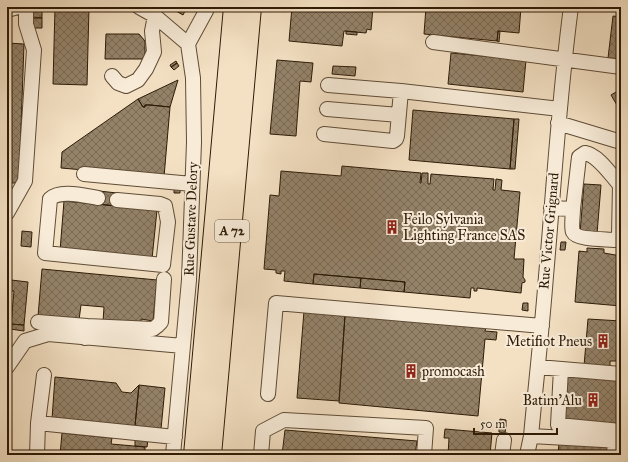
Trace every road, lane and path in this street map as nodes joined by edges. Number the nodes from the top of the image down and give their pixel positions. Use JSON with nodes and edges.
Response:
{"nodes":[{"id":1,"x":18,"y":7,"type":"edge"},
{"id":2,"x":26,"y":7,"type":"edge"},
{"id":3,"x":139,"y":7,"type":"edge"},
{"id":4,"x":207,"y":7,"type":"edge"},
{"id":5,"x":234,"y":7,"type":"edge"},
{"id":6,"x":251,"y":7,"type":"edge"},
{"id":7,"x":571,"y":7,"type":"edge"},
{"id":8,"x":7,"y":10,"type":"edge"},
{"id":9,"x":155,"y":16,"type":"junction"},
{"id":10,"x":433,"y":42,"type":"dead end"},
{"id":11,"x":188,"y":44,"type":"junction"},
{"id":12,"x":564,"y":58,"type":"junction"},
{"id":13,"x":621,"y":67,"type":"edge"},
{"id":14,"x":112,"y":76,"type":"dead end"},
{"id":15,"x":328,"y":85,"type":"dead end"},
{"id":16,"x":401,"y":91,"type":"junction"},
{"id":17,"x":327,"y":109,"type":"dead end"},
{"id":18,"x":398,"y":115,"type":"junction"},
{"id":19,"x":559,"y":116,"type":"junction"},
{"id":20,"x":324,"y":134,"type":"dead end"},
{"id":21,"x":621,"y":142,"type":"edge"},
{"id":22,"x":84,"y":174,"type":"dead end"},
{"id":23,"x":192,"y":184,"type":"junction"},
{"id":24,"x":98,"y":198,"type":"dead end"},
{"id":25,"x":117,"y":200,"type":"dead end"},
{"id":26,"x":552,"y":208,"type":"junction"},
{"id":27,"x":574,"y":210,"type":"junction"},
{"id":28,"x":7,"y":213,"type":"edge"},
{"id":29,"x":168,"y":222,"type":"junction"},
{"id":30,"x":191,"y":224,"type":"junction"},
{"id":31,"x":164,"y":279,"type":"dead end"},
{"id":32,"x":38,"y":322,"type":"dead end"},
{"id":33,"x":542,"y":326,"type":"junction"},
{"id":34,"x":86,"y":332,"type":"junction"},
{"id":35,"x":183,"y":346,"type":"junction"},
{"id":36,"x":7,"y":367,"type":"edge"},
{"id":37,"x":538,"y":367,"type":"junction"},
{"id":38,"x":561,"y":369,"type":"junction"},
{"id":39,"x":621,"y":374,"type":"edge"},
{"id":40,"x":44,"y":375,"type":"dead end"},
{"id":41,"x":268,"y":394,"type":"dead end"},
{"id":42,"x":38,"y":423,"type":"junction"},
{"id":43,"x":531,"y":436,"type":"junction"},
{"id":44,"x":175,"y":437,"type":"junction"},
{"id":45,"x":619,"y":437,"type":"edge"},
{"id":46,"x":504,"y":440,"type":"dead end"},
{"id":47,"x":36,"y":455,"type":"edge"},
{"id":48,"x":173,"y":455,"type":"edge"},
{"id":49,"x":194,"y":455,"type":"edge"},
{"id":50,"x":211,"y":455,"type":"edge"},
{"id":51,"x":261,"y":455,"type":"edge"},
{"id":52,"x":424,"y":455,"type":"edge"},
{"id":53,"x":502,"y":455,"type":"edge"},
{"id":54,"x":527,"y":455,"type":"edge"},
{"id":55,"x":614,"y":455,"type":"edge"}],
"edges":[{"from":1,"to":8,"type":"street"},
{"from":2,"to":28,"type":"street"},
{"from":3,"to":9,"type":"street"},
{"from":4,"to":11,"type":"street"},
{"from":5,"to":49,"type":"highway","number":"A 72"},
{"from":6,"to":50,"type":"highway","number":"A 72"},
{"from":7,"to":12,"type":"street","name":"Rue Victor Grignard"},
{"from":9,"to":11,"type":"street"},
{"from":9,"to":14,"type":"street"},
{"from":10,"to":12,"type":"street"},
{"from":11,"to":23,"type":"street","name":"Rue Gustave Delory"},
{"from":12,"to":13,"type":"street"},
{"from":12,"to":19,"type":"street","name":"Rue Victor Grignard"},
{"from":15,"to":16,"type":"street"},
{"from":16,"to":18,"type":"street"},
{"from":16,"to":19,"type":"street"},
{"from":17,"to":18,"type":"street"},
{"from":18,"to":20,"type":"street"},
{"from":19,"to":21,"type":"street"},
{"from":19,"to":26,"type":"street","name":"Rue Victor Grignard"},
{"from":22,"to":23,"type":"street"},
{"from":23,"to":30,"type":"street","name":"Rue Gustave Delory"},
{"from":24,"to":29,"type":"street"},
{"from":25,"to":29,"type":"street"},
{"from":26,"to":27,"type":"street"},
{"from":26,"to":33,"type":"street","name":"Rue Victor Grignard"},
{"from":27,"to":27,"type":"street"},
{"from":29,"to":30,"type":"street"},
{"from":30,"to":35,"type":"street","name":"Rue Gustave Delory"},
{"from":31,"to":34,"type":"street"},
{"from":32,"to":34,"type":"street"},
{"from":33,"to":37,"type":"street","name":"Rue Victor Grignard"},
{"from":33,"to":41,"type":"street"},
{"from":34,"to":35,"type":"street"},
{"from":34,"to":36,"type":"street"},
{"from":35,"to":44,"type":"street","name":"Rue Gustave Delory"},
{"from":37,"to":38,"type":"street"},
{"from":37,"to":43,"type":"street","name":"Rue Victor Grignard"},
{"from":38,"to":39,"type":"street"},
{"from":38,"to":45,"type":"street"},
{"from":40,"to":42,"type":"street"},
{"from":42,"to":44,"type":"street"},
{"from":42,"to":47,"type":"street"},
{"from":43,"to":45,"type":"street"},
{"from":43,"to":54,"type":"street","name":"Rue Victor Grignard"},
{"from":44,"to":48,"type":"street","name":"Rue Gustave Delory"},
{"from":45,"to":55,"type":"street"},
{"from":46,"to":53,"type":"street"},
{"from":51,"to":52,"type":"street"}]}
